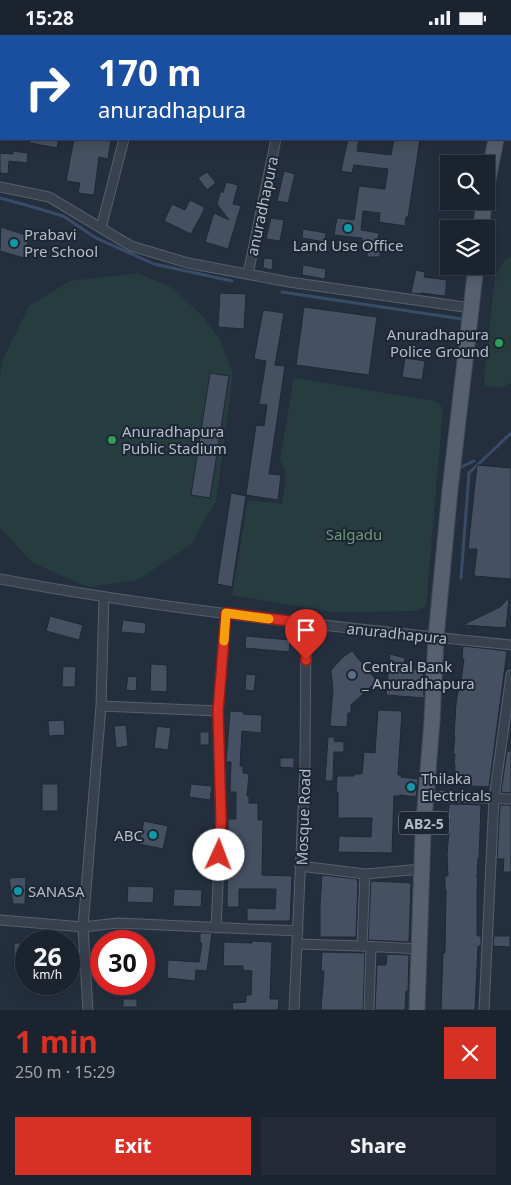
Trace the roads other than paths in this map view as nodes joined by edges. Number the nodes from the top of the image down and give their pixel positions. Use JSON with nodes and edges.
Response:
{"nodes":[{"id":1,"x":124,"y":140,"type":"edge"},
{"id":2,"x":276,"y":140,"type":"edge"},
{"id":3,"x":496,"y":140,"type":"edge"},
{"id":4,"x":493,"y":155,"type":"edge"},
{"id":5,"x":0,"y":187,"type":"edge"},
{"id":6,"x":101,"y":228,"type":"junction"},
{"id":7,"x":248,"y":274,"type":"junction"},
{"id":8,"x":475,"y":275,"type":"edge"},
{"id":9,"x":470,"y":308,"type":"junction"},
{"id":10,"x":0,"y":579,"type":"edge"},
{"id":11,"x":104,"y":597,"type":"junction"},
{"id":12,"x":226,"y":613,"type":"junction"},
{"id":13,"x":306,"y":623,"type":"junction"},
{"id":14,"x":436,"y":637,"type":"junction"},
{"id":15,"x":511,"y":645,"type":"edge"},
{"id":16,"x":511,"y":675,"type":"edge"},
{"id":17,"x":101,"y":706,"type":"junction"},
{"id":18,"x":218,"y":711,"type":"junction"},
{"id":19,"x":426,"y":796,"type":"junction"},
{"id":20,"x":494,"y":798,"type":"junction"},
{"id":21,"x":511,"y":799,"type":"edge"},
{"id":22,"x":300,"y":866,"type":"junction"},
{"id":23,"x":422,"y":869,"type":"junction"},
{"id":24,"x":365,"y":874,"type":"junction"},
{"id":25,"x":0,"y":920,"type":"edge"},
{"id":26,"x":83,"y":927,"type":"junction"},
{"id":27,"x":216,"y":928,"type":"junction"},
{"id":28,"x":298,"y":931,"type":"junction"},
{"id":29,"x":297,"y":945,"type":"junction"},
{"id":30,"x":366,"y":946,"type":"junction"},
{"id":31,"x":420,"y":949,"type":"junction"},
{"id":32,"x":88,"y":1010,"type":"edge"},
{"id":33,"x":294,"y":1010,"type":"edge"},
{"id":34,"x":369,"y":1010,"type":"edge"},
{"id":35,"x":417,"y":1010,"type":"edge"},
{"id":36,"x":484,"y":1010,"type":"edge"}],
"edges":[{"from":1,"to":6,"type":"street"},
{"from":2,"to":7,"type":"street","name":"anuradhapura"},
{"from":3,"to":4,"type":"main road"},
{"from":5,"to":6,"type":"street"},
{"from":6,"to":7,"type":"street"},
{"from":7,"to":9,"type":"street"},
{"from":8,"to":9,"type":"main road","number":"AB2-5"},
{"from":9,"to":14,"type":"main road","number":"AB2-5"},
{"from":10,"to":11,"type":"street","name":"anuradhapura"},
{"from":11,"to":12,"type":"street","name":"anuradhapura"},
{"from":11,"to":17,"type":"street"},
{"from":12,"to":13,"type":"street","name":"anuradhapura"},
{"from":12,"to":18,"type":"street"},
{"from":13,"to":14,"type":"street","name":"anuradhapura"},
{"from":13,"to":22,"type":"street","name":"Mosque Road"},
{"from":14,"to":15,"type":"street","name":"anuradhapura"},
{"from":14,"to":19,"type":"main road","number":"AB2-5"},
{"from":16,"to":20,"type":"street"},
{"from":17,"to":18,"type":"street"},
{"from":17,"to":26,"type":"street"},
{"from":18,"to":27,"type":"street"},
{"from":19,"to":20,"type":"street"},
{"from":19,"to":23,"type":"main road","number":"AB2-5"},
{"from":20,"to":21,"type":"street"},
{"from":20,"to":36,"type":"street"},
{"from":22,"to":24,"type":"street"},
{"from":22,"to":28,"type":"street","name":"Mosque Road"},
{"from":23,"to":24,"type":"street"},
{"from":23,"to":31,"type":"main road","number":"AB2-5"},
{"from":24,"to":30,"type":"street"},
{"from":25,"to":26,"type":"street"},
{"from":26,"to":27,"type":"street"},
{"from":26,"to":32,"type":"street"},
{"from":27,"to":28,"type":"street"},
{"from":28,"to":29,"type":"street","name":"Mosque Road"},
{"from":29,"to":30,"type":"street"},
{"from":29,"to":33,"type":"street","name":"Mosque Road"},
{"from":30,"to":31,"type":"street"},
{"from":30,"to":34,"type":"street"},
{"from":31,"to":35,"type":"main road","number":"AB2-5"}]}
